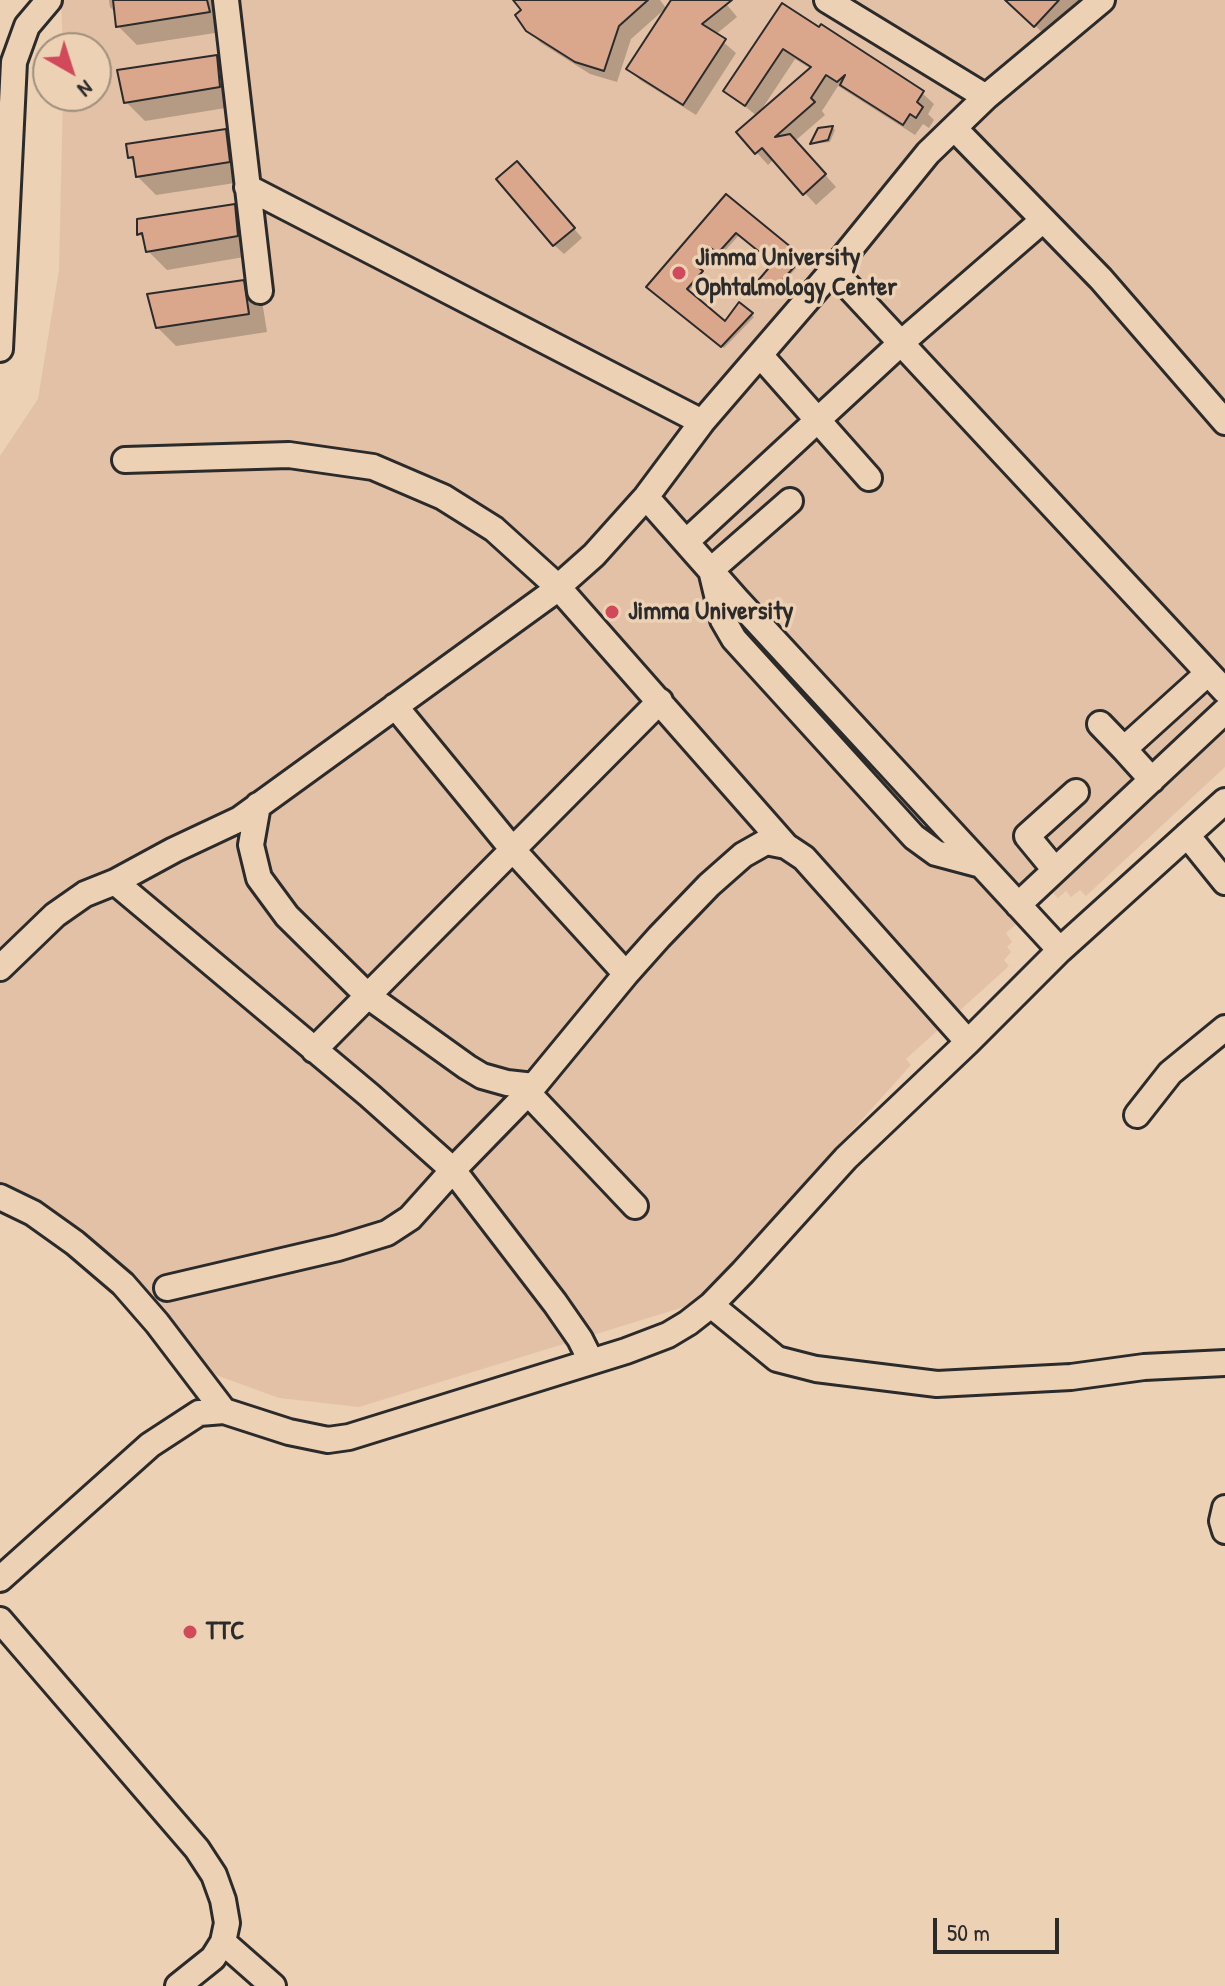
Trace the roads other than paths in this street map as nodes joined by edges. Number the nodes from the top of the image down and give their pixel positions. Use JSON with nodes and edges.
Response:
{"nodes":[{"id":1,"x":49,"y":0,"type":"edge"},
{"id":2,"x":226,"y":0,"type":"edge"},
{"id":3,"x":827,"y":0,"type":"edge"},
{"id":4,"x":1102,"y":0,"type":"edge"},
{"id":5,"x":986,"y":97,"type":"junction"},
{"id":6,"x":954,"y":128,"type":"junction"},
{"id":7,"x":247,"y":187,"type":"junction"},
{"id":8,"x":1043,"y":220,"type":"junction"},
{"id":9,"x":833,"y":270,"type":"junction"},
{"id":10,"x":260,"y":291,"type":"dead end"},
{"id":11,"x":901,"y":343,"type":"junction"},
{"id":12,"x":0,"y":349,"type":"edge"},
{"id":13,"x":760,"y":355,"type":"junction"},
{"id":14,"x":818,"y":420,"type":"junction"},
{"id":15,"x":702,"y":422,"type":"junction"},
{"id":16,"x":1225,"y":422,"type":"edge"},
{"id":17,"x":125,"y":460,"type":"dead end"},
{"id":18,"x":869,"y":478,"type":"dead end"},
{"id":19,"x":646,"y":497,"type":"junction"},
{"id":20,"x":790,"y":501,"type":"dead end"},
{"id":21,"x":687,"y":541,"type":"junction"},
{"id":22,"x":711,"y":570,"type":"junction"},
{"id":23,"x":558,"y":587,"type":"junction"},
{"id":24,"x":1208,"y":673,"type":"junction"},
{"id":25,"x":1225,"y":691,"type":"edge"},
{"id":26,"x":660,"y":701,"type":"junction"},
{"id":27,"x":395,"y":706,"type":"junction"},
{"id":28,"x":1225,"y":711,"type":"edge"},
{"id":29,"x":1100,"y":724,"type":"dead end"},
{"id":30,"x":1124,"y":749,"type":"junction"},
{"id":31,"x":1152,"y":780,"type":"junction"},
{"id":32,"x":1076,"y":792,"type":"dead end"},
{"id":33,"x":1225,"y":801,"type":"edge"},
{"id":34,"x":258,"y":805,"type":"junction"},
{"id":35,"x":1187,"y":835,"type":"junction"},
{"id":36,"x":786,"y":846,"type":"junction"},
{"id":37,"x":513,"y":850,"type":"junction"},
{"id":38,"x":1055,"y":870,"type":"junction"},
{"id":39,"x":115,"y":882,"type":"junction"},
{"id":40,"x":1225,"y":882,"type":"edge"},
{"id":41,"x":1018,"y":905,"type":"junction"},
{"id":42,"x":1060,"y":950,"type":"junction"},
{"id":43,"x":0,"y":968,"type":"edge"},
{"id":44,"x":626,"y":974,"type":"junction"},
{"id":45,"x":368,"y":996,"type":"junction"},
{"id":46,"x":1225,"y":1028,"type":"edge"},
{"id":47,"x":968,"y":1042,"type":"junction"},
{"id":48,"x":314,"y":1050,"type":"junction"},
{"id":49,"x":531,"y":1089,"type":"junction"},
{"id":50,"x":1137,"y":1115,"type":"dead end"},
{"id":51,"x":453,"y":1170,"type":"junction"},
{"id":52,"x":0,"y":1197,"type":"edge"},
{"id":53,"x":635,"y":1206,"type":"dead end"},
{"id":54,"x":167,"y":1288,"type":"dead end"},
{"id":55,"x":711,"y":1305,"type":"junction"},
{"id":56,"x":591,"y":1361,"type":"junction"},
{"id":57,"x":1225,"y":1363,"type":"edge"},
{"id":58,"x":224,"y":1411,"type":"junction"},
{"id":59,"x":1225,"y":1508,"type":"edge"},
{"id":60,"x":1225,"y":1531,"type":"edge"},
{"id":61,"x":0,"y":1579,"type":"edge"},
{"id":62,"x":0,"y":1620,"type":"edge"},
{"id":63,"x":223,"y":1942,"type":"junction"},
{"id":64,"x":178,"y":1986,"type":"edge"},
{"id":65,"x":273,"y":1986,"type":"edge"}],
"edges":[{"from":1,"to":12,"type":"street"},
{"from":2,"to":7,"type":"street"},
{"from":3,"to":5,"type":"street"},
{"from":4,"to":5,"type":"street"},
{"from":5,"to":6,"type":"street"},
{"from":6,"to":8,"type":"street"},
{"from":6,"to":9,"type":"street"},
{"from":7,"to":10,"type":"street"},
{"from":7,"to":15,"type":"street"},
{"from":8,"to":11,"type":"street"},
{"from":8,"to":16,"type":"street"},
{"from":9,"to":11,"type":"street"},
{"from":9,"to":13,"type":"street"},
{"from":11,"to":14,"type":"street"},
{"from":11,"to":24,"type":"street"},
{"from":13,"to":14,"type":"street"},
{"from":13,"to":15,"type":"street"},
{"from":14,"to":18,"type":"street"},
{"from":14,"to":21,"type":"street"},
{"from":15,"to":19,"type":"street"},
{"from":17,"to":23,"type":"street"},
{"from":19,"to":21,"type":"street"},
{"from":19,"to":23,"type":"street"},
{"from":20,"to":22,"type":"street"},
{"from":21,"to":22,"type":"street"},
{"from":22,"to":41,"type":"street"},
{"from":23,"to":26,"type":"street"},
{"from":23,"to":27,"type":"street"},
{"from":24,"to":25,"type":"street"},
{"from":24,"to":30,"type":"street"},
{"from":26,"to":36,"type":"street"},
{"from":26,"to":37,"type":"street"},
{"from":27,"to":34,"type":"street"},
{"from":27,"to":37,"type":"street"},
{"from":28,"to":31,"type":"street"},
{"from":29,"to":30,"type":"street"},
{"from":30,"to":31,"type":"street"},
{"from":31,"to":38,"type":"street"},
{"from":32,"to":38,"type":"street"},
{"from":33,"to":35,"type":"street"},
{"from":34,"to":39,"type":"street"},
{"from":34,"to":45,"type":"street"},
{"from":35,"to":40,"type":"street"},
{"from":35,"to":42,"type":"street"},
{"from":36,"to":44,"type":"street"},
{"from":36,"to":47,"type":"street"},
{"from":37,"to":44,"type":"street"},
{"from":37,"to":45,"type":"street"},
{"from":38,"to":41,"type":"street"},
{"from":39,"to":43,"type":"street"},
{"from":39,"to":48,"type":"street"},
{"from":41,"to":42,"type":"street"},
{"from":42,"to":47,"type":"street"},
{"from":44,"to":49,"type":"street"},
{"from":45,"to":48,"type":"street"},
{"from":45,"to":49,"type":"street"},
{"from":46,"to":50,"type":"street"},
{"from":47,"to":55,"type":"street"},
{"from":48,"to":51,"type":"street"},
{"from":49,"to":51,"type":"street"},
{"from":49,"to":53,"type":"street"},
{"from":51,"to":54,"type":"street"},
{"from":51,"to":56,"type":"street"},
{"from":52,"to":58,"type":"street"},
{"from":55,"to":56,"type":"street"},
{"from":55,"to":57,"type":"street"},
{"from":56,"to":58,"type":"street"},
{"from":58,"to":61,"type":"street"},
{"from":59,"to":60,"type":"street"},
{"from":62,"to":63,"type":"street"},
{"from":63,"to":64,"type":"street"},
{"from":63,"to":65,"type":"street"}]}
